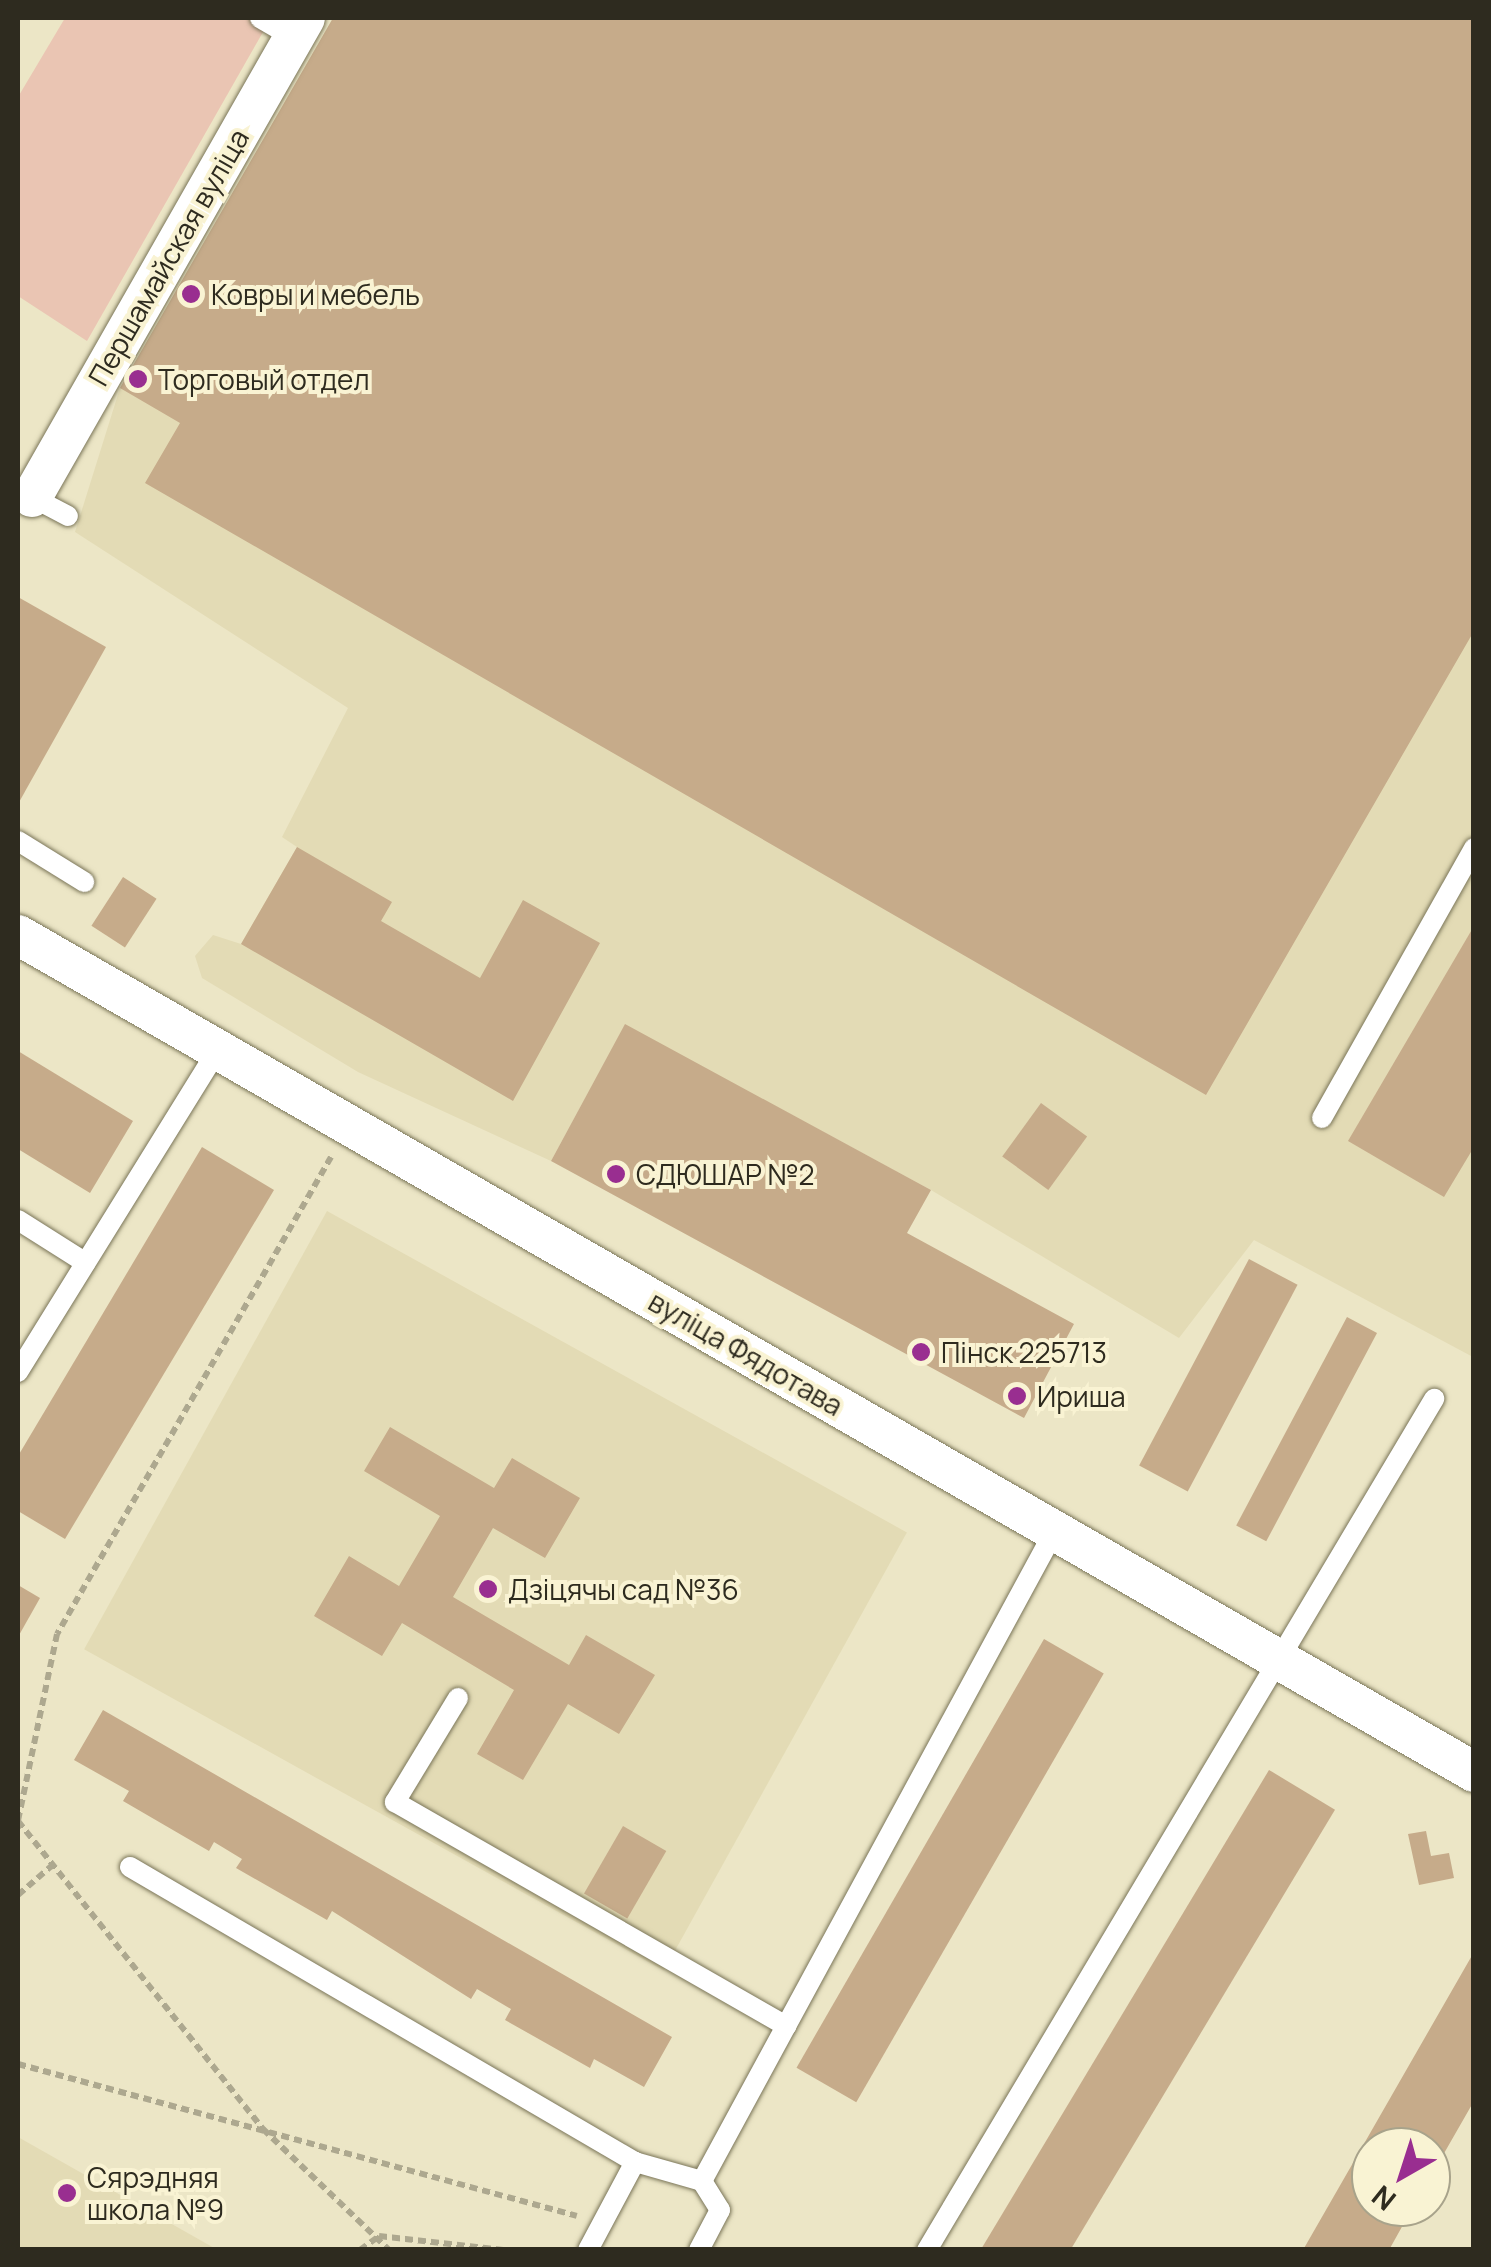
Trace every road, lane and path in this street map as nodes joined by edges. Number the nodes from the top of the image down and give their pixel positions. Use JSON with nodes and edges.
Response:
{"nodes":[{"id":1,"x":286,"y":24,"type":"edge"},
{"id":2,"x":25,"y":493,"type":"edge"},
{"id":3,"x":68,"y":516,"type":"dead end"},
{"id":4,"x":18,"y":841,"type":"edge"},
{"id":5,"x":1474,"y":848,"type":"edge"},
{"id":6,"x":84,"y":882,"type":"dead end"},
{"id":7,"x":18,"y":935,"type":"edge"},
{"id":8,"x":218,"y":1050,"type":"junction"},
{"id":9,"x":1322,"y":1118,"type":"dead end"},
{"id":10,"x":350,"y":1125,"type":"junction"},
{"id":11,"x":18,"y":1220,"type":"edge"},
{"id":12,"x":86,"y":1263,"type":"junction"},
{"id":13,"x":18,"y":1372,"type":"edge"},
{"id":14,"x":1434,"y":1399,"type":"dead end"},
{"id":15,"x":1055,"y":1530,"type":"junction"},
{"id":16,"x":1276,"y":1661,"type":"junction"},
{"id":17,"x":458,"y":1698,"type":"dead end"},
{"id":18,"x":1474,"y":1772,"type":"edge"},
{"id":19,"x":56,"y":1862,"type":"junction"},
{"id":20,"x":130,"y":1867,"type":"dead end"},
{"id":21,"x":18,"y":1895,"type":"edge"},
{"id":22,"x":786,"y":2026,"type":"junction"},
{"id":23,"x":18,"y":2064,"type":"edge"},
{"id":24,"x":263,"y":2129,"type":"junction"},
{"id":25,"x":635,"y":2162,"type":"junction"},
{"id":26,"x":702,"y":2181,"type":"junction"},
{"id":27,"x":602,"y":2223,"type":"junction"},
{"id":28,"x":379,"y":2236,"type":"junction"},
{"id":29,"x":360,"y":2250,"type":"edge"},
{"id":30,"x":389,"y":2250,"type":"edge"},
{"id":31,"x":504,"y":2250,"type":"edge"},
{"id":32,"x":588,"y":2250,"type":"edge"},
{"id":33,"x":699,"y":2250,"type":"edge"},
{"id":34,"x":927,"y":2250,"type":"edge"}],
"edges":[{"from":1,"to":2,"type":"street","name":"Першамайская вуліца"},
{"from":2,"to":3,"type":"lane"},
{"from":4,"to":6,"type":"lane"},
{"from":5,"to":9,"type":"lane"},
{"from":7,"to":8,"type":"street","name":"вуліца Фядотава"},
{"from":8,"to":10,"type":"street","name":"вуліца Фядотава"},
{"from":8,"to":12,"type":"lane"},
{"from":10,"to":15,"type":"street","name":"вуліца Фядотава"},
{"from":10,"to":19,"type":"path"},
{"from":11,"to":12,"type":"lane"},
{"from":12,"to":13,"type":"lane"},
{"from":14,"to":16,"type":"lane"},
{"from":15,"to":16,"type":"street","name":"вуліца Фядотава"},
{"from":15,"to":22,"type":"lane"},
{"from":16,"to":18,"type":"street","name":"вуліца Фядотава"},
{"from":16,"to":34,"type":"lane"},
{"from":17,"to":22,"type":"lane"},
{"from":19,"to":21,"type":"path"},
{"from":19,"to":24,"type":"path"},
{"from":20,"to":25,"type":"lane"},
{"from":22,"to":26,"type":"lane"},
{"from":23,"to":24,"type":"path"},
{"from":24,"to":27,"type":"path"},
{"from":24,"to":28,"type":"path"},
{"from":25,"to":26,"type":"lane"},
{"from":25,"to":27,"type":"lane"},
{"from":26,"to":33,"type":"lane"},
{"from":27,"to":32,"type":"lane"},
{"from":28,"to":29,"type":"path"},
{"from":28,"to":30,"type":"path"},
{"from":28,"to":31,"type":"path"}]}
